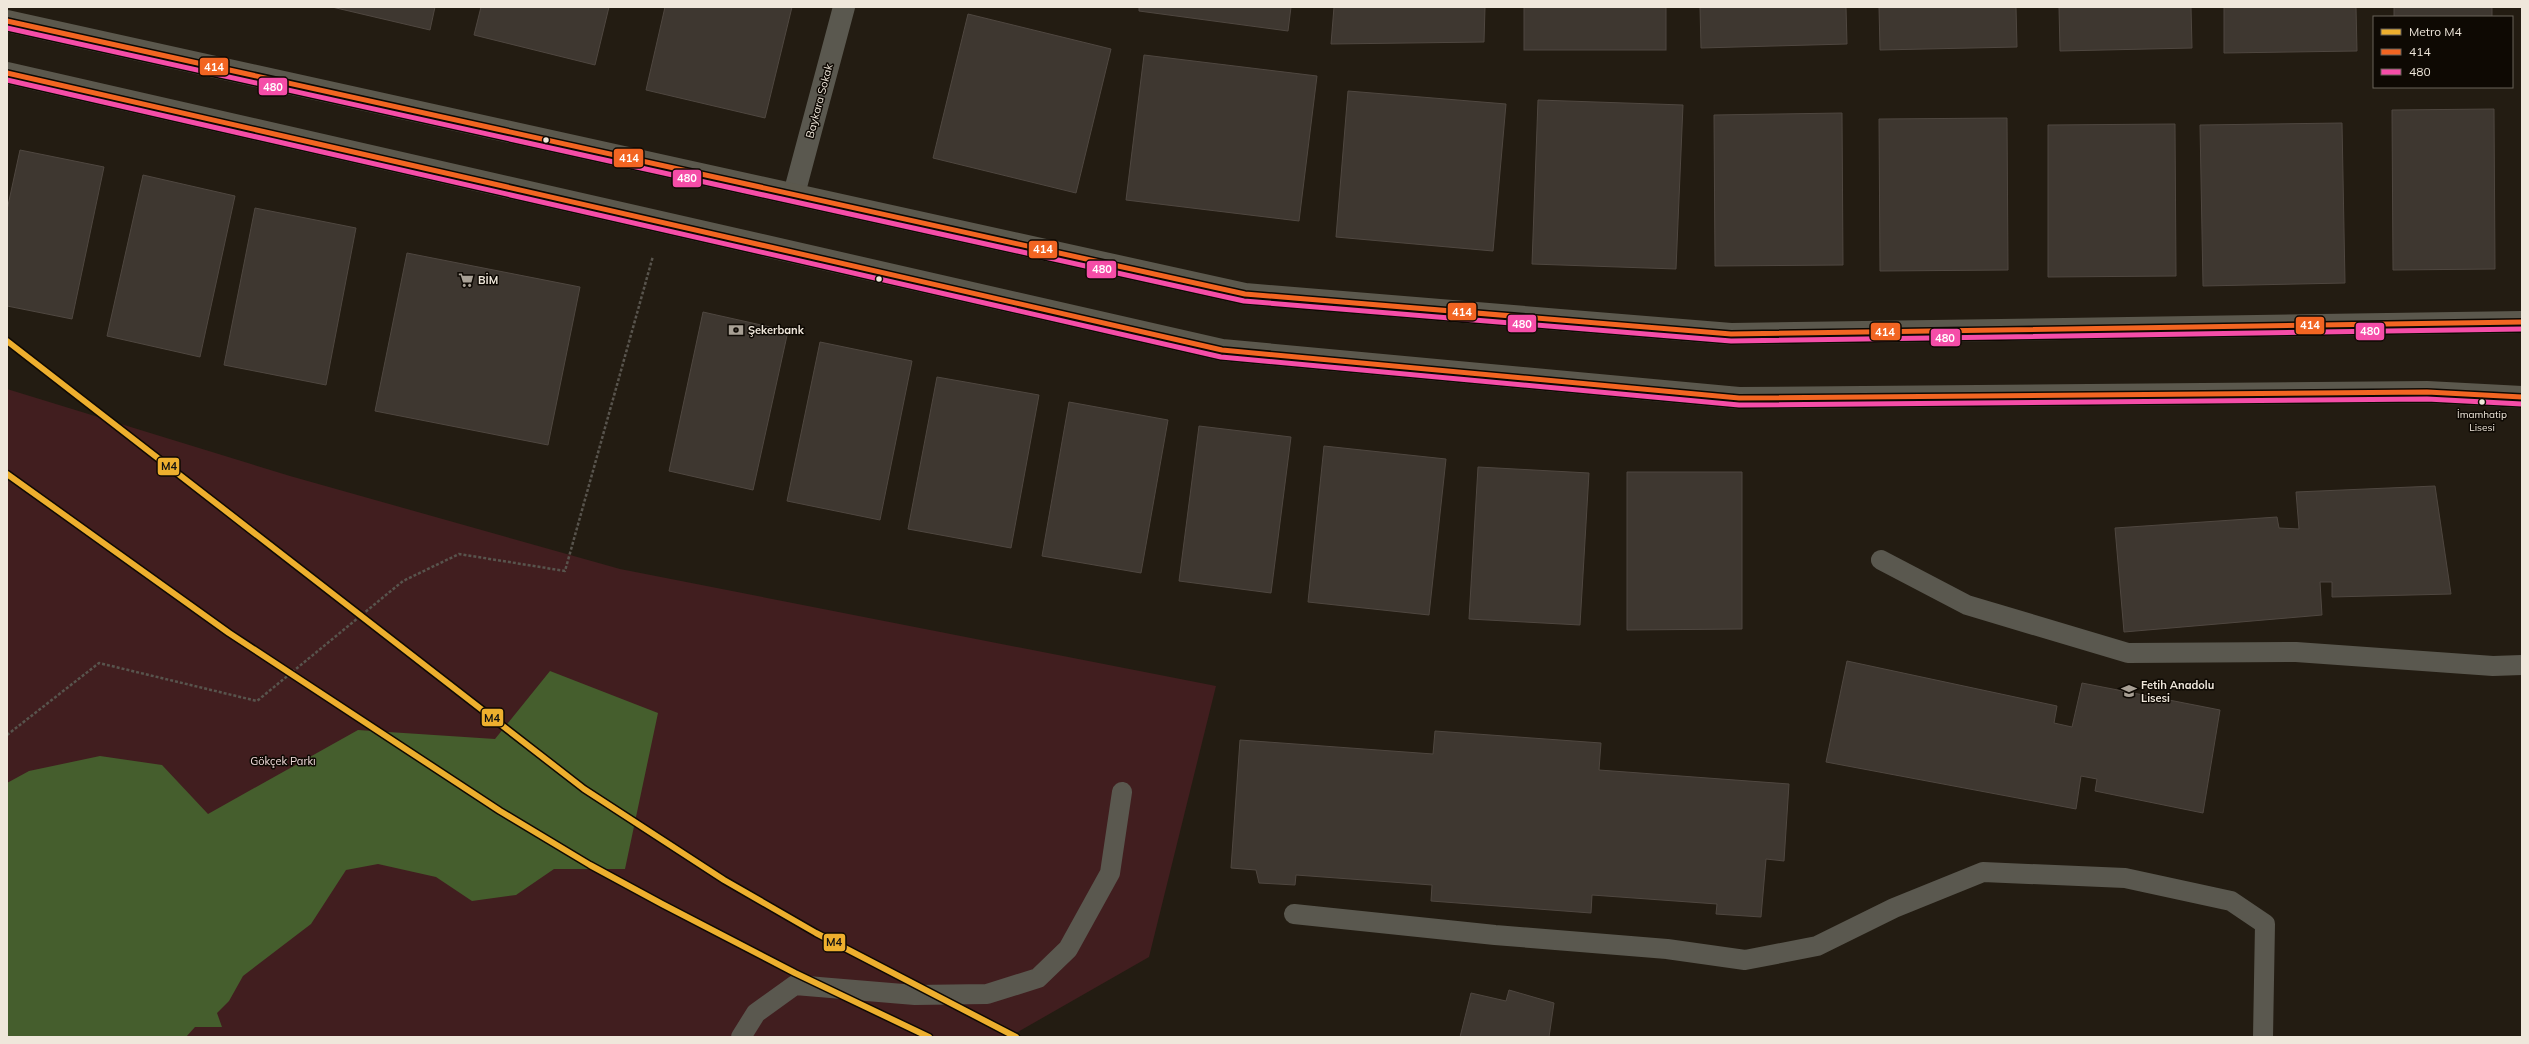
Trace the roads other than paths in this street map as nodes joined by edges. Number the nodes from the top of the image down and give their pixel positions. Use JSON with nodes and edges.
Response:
{"nodes":[{"id":1,"x":844,"y":7,"type":"edge"},
{"id":2,"x":7,"y":21,"type":"edge"},
{"id":3,"x":7,"y":73,"type":"edge"},
{"id":4,"x":794,"y":194,"type":"junction"},
{"id":5,"x":2522,"y":322,"type":"edge"},
{"id":6,"x":2522,"y":397,"type":"edge"},
{"id":7,"x":1881,"y":560,"type":"dead end"},
{"id":8,"x":2522,"y":665,"type":"edge"},
{"id":9,"x":1122,"y":792,"type":"dead end"},
{"id":10,"x":1294,"y":914,"type":"dead end"},
{"id":11,"x":741,"y":1037,"type":"edge"},
{"id":12,"x":2263,"y":1037,"type":"edge"}],
"edges":[{"from":1,"to":4,"type":"street","name":"Baykara Sokak"},
{"from":2,"to":4,"type":"main road"},
{"from":3,"to":6,"type":"main road"},
{"from":4,"to":5,"type":"main road"},
{"from":7,"to":8,"type":"lane"},
{"from":9,"to":11,"type":"lane"},
{"from":10,"to":12,"type":"lane"}]}
